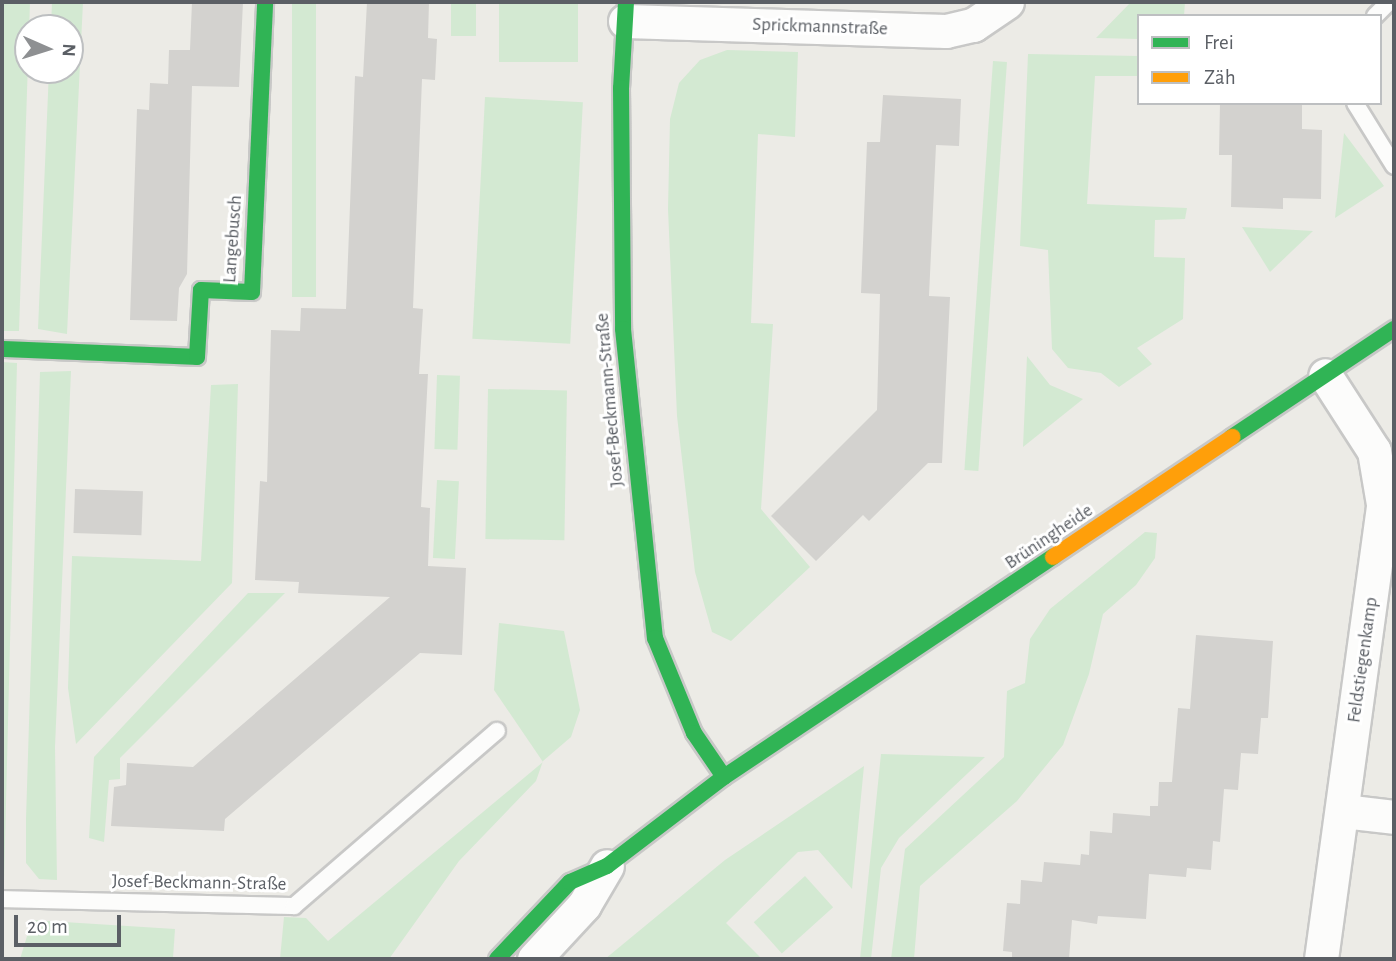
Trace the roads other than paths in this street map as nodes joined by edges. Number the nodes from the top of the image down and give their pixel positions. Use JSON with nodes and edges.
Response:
{"nodes":[{"id":1,"x":265,"y":2,"type":"edge"},
{"id":2,"x":1007,"y":2,"type":"edge"},
{"id":3,"x":625,"y":11,"type":"edge"},
{"id":4,"x":1355,"y":105,"type":"edge"},
{"id":5,"x":1394,"y":166,"type":"edge"},
{"id":6,"x":1394,"y":329,"type":"edge"},
{"id":7,"x":2,"y":349,"type":"edge"},
{"id":8,"x":1325,"y":375,"type":"junction"},
{"id":9,"x":497,"y":731,"type":"dead end"},
{"id":10,"x":724,"y":777,"type":"junction"},
{"id":11,"x":1343,"y":811,"type":"junction"},
{"id":12,"x":1394,"y":817,"type":"edge"},
{"id":13,"x":607,"y":866,"type":"junction"},
{"id":14,"x":2,"y":900,"type":"edge"},
{"id":15,"x":497,"y":959,"type":"edge"},
{"id":16,"x":534,"y":959,"type":"edge"},
{"id":17,"x":1321,"y":959,"type":"edge"}],
"edges":[{"from":1,"to":7,"type":"street","name":"Langebusch"},
{"from":2,"to":3,"type":"street","name":"Sprickmannstraße"},
{"from":3,"to":10,"type":"street","name":"Josef-Beckmann-Straße"},
{"from":4,"to":5,"type":"lane"},
{"from":6,"to":8,"type":"street","name":"Brüningheide"},
{"from":8,"to":10,"type":"street","name":"Brüningheide"},
{"from":8,"to":11,"type":"street","name":"Feldstiegenkamp"},
{"from":9,"to":14,"type":"lane","name":"Josef-Beckmann-Straße"},
{"from":10,"to":13,"type":"street","name":"Brüningheide"},
{"from":11,"to":12,"type":"street"},
{"from":11,"to":17,"type":"street","name":"Feldstiegenkamp"},
{"from":13,"to":15,"type":"street","name":"Brüningheide"},
{"from":13,"to":16,"type":"street"}]}
